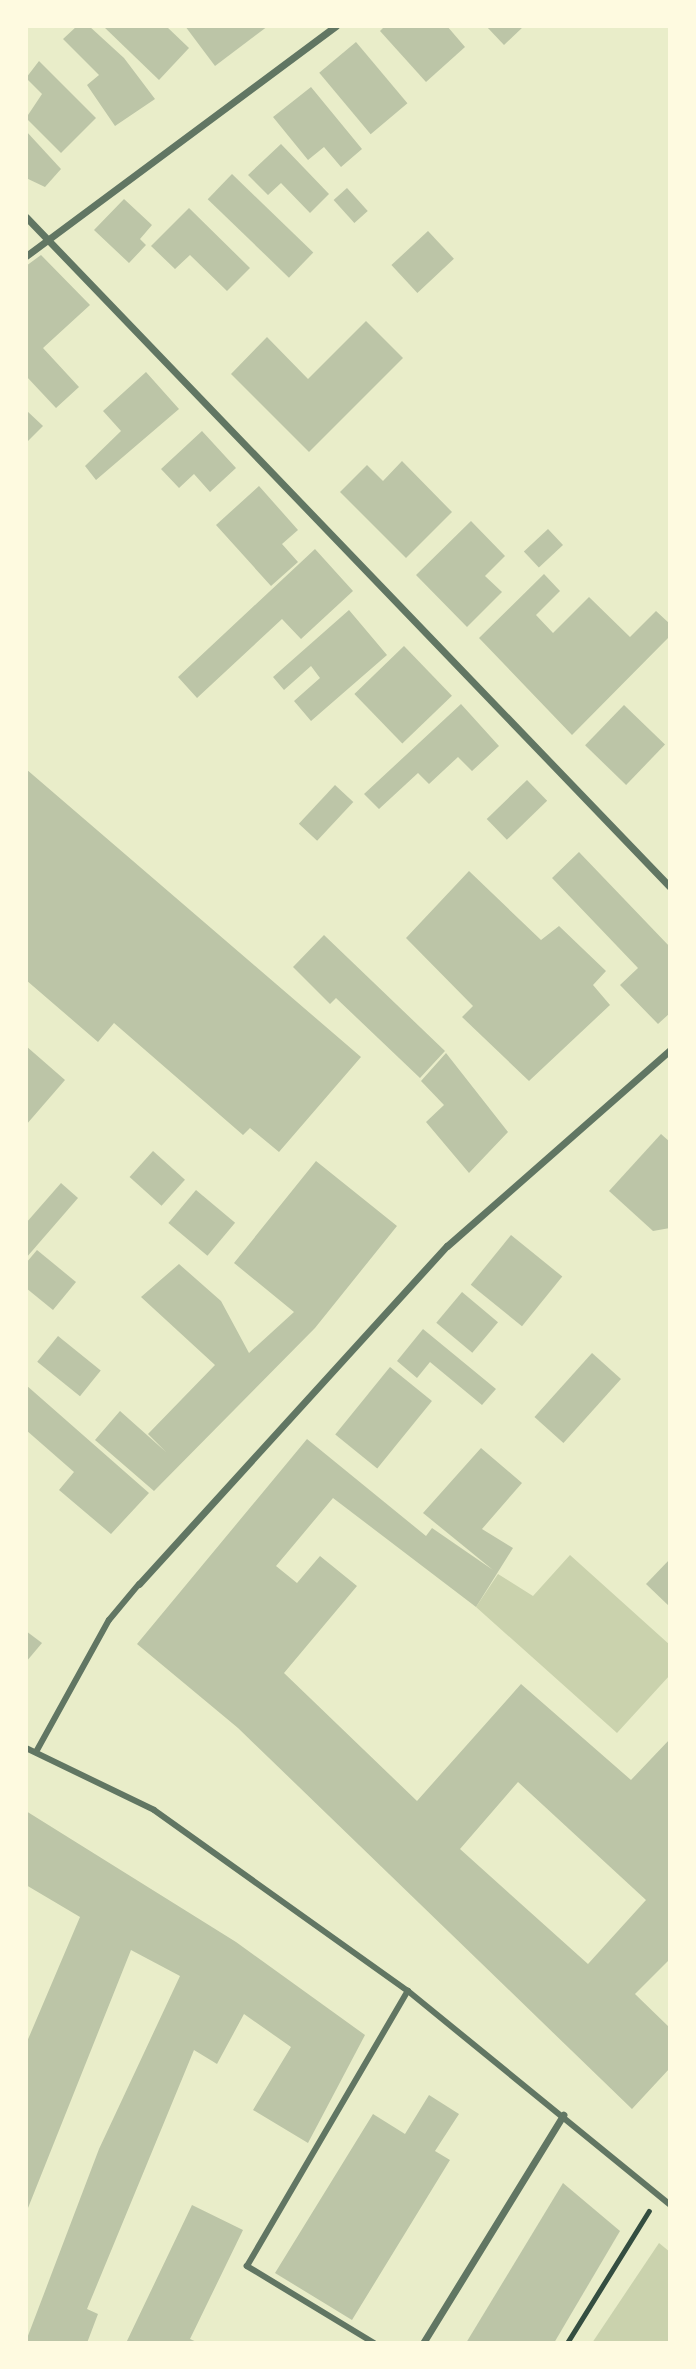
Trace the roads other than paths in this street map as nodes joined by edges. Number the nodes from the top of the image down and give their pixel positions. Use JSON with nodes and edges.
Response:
{"nodes":[{"id":1,"x":336,"y":26,"type":"edge"},
{"id":2,"x":26,"y":217,"type":"edge"},
{"id":3,"x":49,"y":239,"type":"junction"},
{"id":4,"x":26,"y":256,"type":"edge"},
{"id":5,"x":670,"y":887,"type":"edge"},
{"id":6,"x":670,"y":1050,"type":"edge"},
{"id":7,"x":139,"y":1584,"type":"joint"},
{"id":8,"x":26,"y":1748,"type":"edge"},
{"id":9,"x":36,"y":1752,"type":"junction"},
{"id":10,"x":408,"y":1992,"type":"junction"},
{"id":11,"x":563,"y":2115,"type":"junction"},
{"id":12,"x":670,"y":2204,"type":"edge"},
{"id":13,"x":374,"y":2343,"type":"edge"},
{"id":14,"x":423,"y":2343,"type":"edge"}],
"edges":[{"from":1,"to":3,"type":"street"},
{"from":2,"to":3,"type":"street"},
{"from":3,"to":4,"type":"street"},
{"from":3,"to":5,"type":"street"},
{"from":6,"to":7,"type":"street"},
{"from":7,"to":9,"type":"street"},
{"from":8,"to":9,"type":"street"},
{"from":9,"to":10,"type":"street"},
{"from":10,"to":11,"type":"street"},
{"from":10,"to":13,"type":"street"},
{"from":11,"to":12,"type":"street"},
{"from":11,"to":14,"type":"street"}]}
